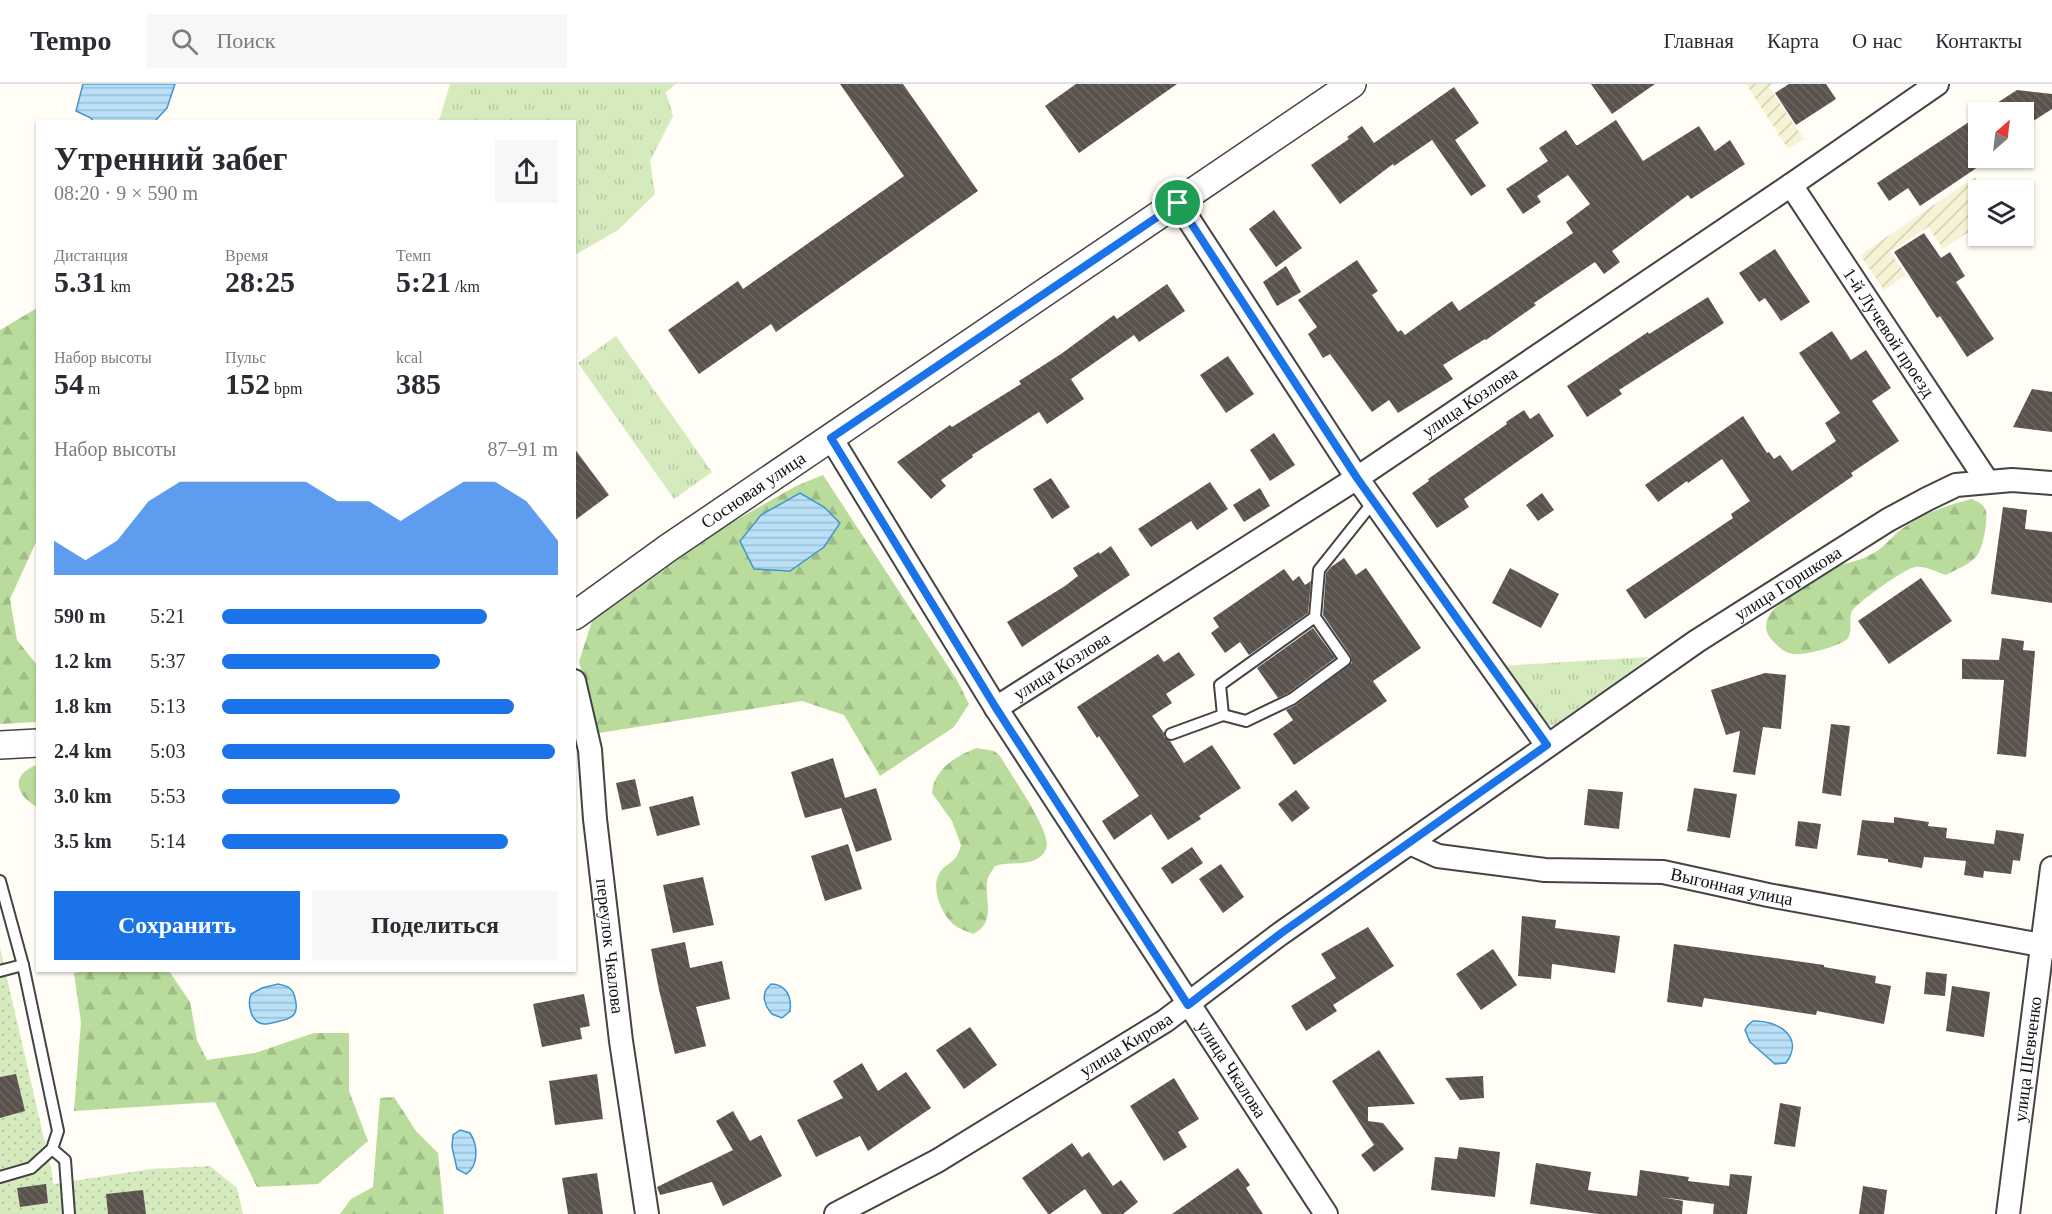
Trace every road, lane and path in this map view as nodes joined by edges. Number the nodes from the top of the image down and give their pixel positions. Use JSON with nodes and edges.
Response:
{"nodes":[{"id":1,"x":1352,"y":84,"type":"edge"},
{"id":2,"x":1937,"y":84,"type":"edge"},
{"id":3,"x":1791,"y":185,"type":"junction"},
{"id":4,"x":1178,"y":203,"type":"junction"},
{"id":5,"x":831,"y":438,"type":"junction"},
{"id":6,"x":1357,"y":478,"type":"junction"},
{"id":7,"x":1987,"y":481,"type":"junction"},
{"id":8,"x":2052,"y":483,"type":"edge"},
{"id":9,"x":1374,"y":501,"type":"junction"},
{"id":10,"x":576,"y":614,"type":"edge"},
{"id":11,"x":1315,"y":616,"type":"junction"},
{"id":12,"x":576,"y":690,"type":"edge"},
{"id":13,"x":996,"y":708,"type":"junction"},
{"id":14,"x":1223,"y":715,"type":"junction"},
{"id":15,"x":1171,"y":734,"type":"dead end"},
{"id":16,"x":36,"y":743,"type":"edge"},
{"id":17,"x":0,"y":745,"type":"edge"},
{"id":18,"x":1547,"y":745,"type":"junction"},
{"id":19,"x":1410,"y":843,"type":"junction"},
{"id":20,"x":2052,"y":868,"type":"edge"},
{"id":21,"x":0,"y":881,"type":"edge"},
{"id":22,"x":2047,"y":947,"type":"edge"},
{"id":23,"x":23,"y":965,"type":"junction"},
{"id":24,"x":0,"y":971,"type":"edge"},
{"id":25,"x":1188,"y":1005,"type":"junction"},
{"id":26,"x":52,"y":1149,"type":"junction"},
{"id":27,"x":0,"y":1177,"type":"edge"},
{"id":28,"x":69,"y":1214,"type":"edge"},
{"id":29,"x":647,"y":1214,"type":"edge"},
{"id":30,"x":836,"y":1214,"type":"edge"},
{"id":31,"x":1326,"y":1214,"type":"edge"},
{"id":32,"x":2008,"y":1214,"type":"edge"}],
"edges":[{"from":1,"to":4,"type":"street","name":"Сосновая улица"},
{"from":2,"to":3,"type":"street","name":"улица Козлова"},
{"from":3,"to":6,"type":"street","name":"улица Козлова"},
{"from":3,"to":7,"type":"street","name":"1-й Лучевой проезд"},
{"from":4,"to":5,"type":"street","name":"Сосновая улица"},
{"from":4,"to":6,"type":"street"},
{"from":5,"to":10,"type":"street","name":"Сосновая улица"},
{"from":5,"to":13,"type":"street","name":"улица Чкалова"},
{"from":6,"to":9,"type":"street"},
{"from":6,"to":13,"type":"street","name":"улица Козлова"},
{"from":7,"to":8,"type":"street","name":"улица Горшкова"},
{"from":7,"to":18,"type":"street","name":"улица Горшкова"},
{"from":9,"to":11,"type":"lane"},
{"from":9,"to":18,"type":"street"},
{"from":11,"to":14,"type":"lane"},
{"from":11,"to":14,"type":"lane"},
{"from":12,"to":29,"type":"street","name":"переулок Чкалова"},
{"from":13,"to":25,"type":"street","name":"улица Чкалова"},
{"from":14,"to":15,"type":"lane"},
{"from":16,"to":17,"type":"street"},
{"from":18,"to":19,"type":"street","name":"улица Кирова"},
{"from":19,"to":22,"type":"street","name":"Выгонная улица"},
{"from":19,"to":25,"type":"street","name":"улица Кирова"},
{"from":20,"to":22,"type":"street","name":"улица Шевченко"},
{"from":21,"to":23,"type":"lane"},
{"from":22,"to":32,"type":"street","name":"улица Шевченко"},
{"from":23,"to":24,"type":"lane"},
{"from":23,"to":26,"type":"lane"},
{"from":25,"to":30,"type":"street","name":"улица Кирова"},
{"from":25,"to":31,"type":"street","name":"улица Чкалова"},
{"from":26,"to":27,"type":"lane"},
{"from":26,"to":28,"type":"lane"}]}
